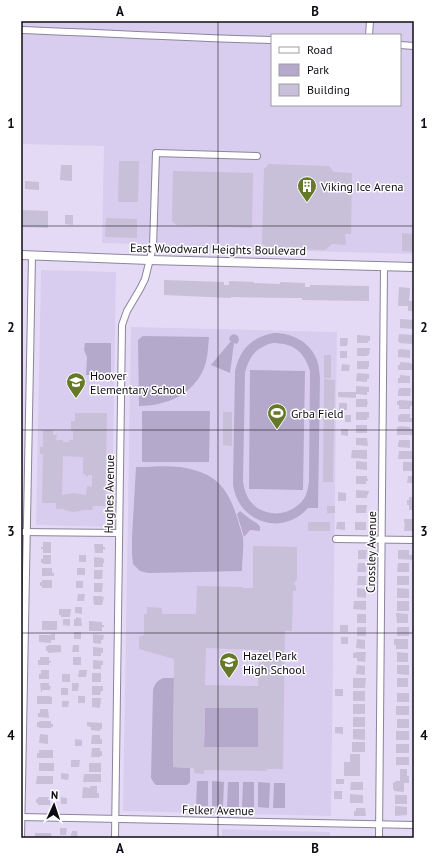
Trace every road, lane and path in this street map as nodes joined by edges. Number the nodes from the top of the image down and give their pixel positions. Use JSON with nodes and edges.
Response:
{"nodes":[{"id":1,"x":370,"y":21,"type":"edge"},
{"id":2,"x":21,"y":30,"type":"edge"},
{"id":3,"x":369,"y":34,"type":"edge"},
{"id":4,"x":271,"y":40,"type":"edge"},
{"id":5,"x":401,"y":44,"type":"edge"},
{"id":6,"x":414,"y":46,"type":"edge"},
{"id":7,"x":257,"y":156,"type":"dead end"},
{"id":8,"x":21,"y":255,"type":"edge"},
{"id":9,"x":32,"y":256,"type":"junction"},
{"id":10,"x":149,"y":260,"type":"junction"},
{"id":11,"x":384,"y":266,"type":"junction"},
{"id":12,"x":414,"y":267,"type":"edge"},
{"id":13,"x":24,"y":532,"type":"edge"},
{"id":14,"x":119,"y":533,"type":"junction"},
{"id":15,"x":336,"y":539,"type":"dead end"},
{"id":16,"x":382,"y":539,"type":"junction"},
{"id":17,"x":414,"y":540,"type":"edge"},
{"id":18,"x":21,"y":817,"type":"edge"},
{"id":19,"x":115,"y":819,"type":"junction"},
{"id":20,"x":379,"y":825,"type":"junction"},
{"id":21,"x":414,"y":825,"type":"edge"},
{"id":22,"x":21,"y":838,"type":"edge"},
{"id":23,"x":115,"y":838,"type":"edge"},
{"id":24,"x":379,"y":838,"type":"edge"}],
"edges":[{"from":1,"to":3,"type":"street"},
{"from":2,"to":4,"type":"street"},
{"from":5,"to":6,"type":"street"},
{"from":7,"to":10,"type":"street","name":"Hughes Avenue"},
{"from":8,"to":9,"type":"street","name":"East Woodward Heights Boulevard"},
{"from":9,"to":10,"type":"street","name":"East Woodward Heights Boulevard"},
{"from":9,"to":13,"type":"street"},
{"from":10,"to":11,"type":"street","name":"East Woodward Heights Boulevard"},
{"from":10,"to":14,"type":"street","name":"Hughes Avenue"},
{"from":11,"to":12,"type":"street","name":"East Woodward Heights Boulevard"},
{"from":11,"to":16,"type":"street","name":"Crossley Avenue"},
{"from":13,"to":14,"type":"street"},
{"from":13,"to":18,"type":"street"},
{"from":14,"to":19,"type":"street","name":"Hughes Avenue"},
{"from":15,"to":16,"type":"street"},
{"from":16,"to":17,"type":"street"},
{"from":16,"to":20,"type":"street","name":"Crossley Avenue"},
{"from":18,"to":19,"type":"street","name":"Felker Avenue"},
{"from":18,"to":22,"type":"street"},
{"from":19,"to":20,"type":"street","name":"Felker Avenue"},
{"from":19,"to":23,"type":"street","name":"Hughes Avenue"},
{"from":20,"to":21,"type":"street","name":"Felker Avenue"},
{"from":20,"to":24,"type":"street","name":"Crossley Avenue"}]}
